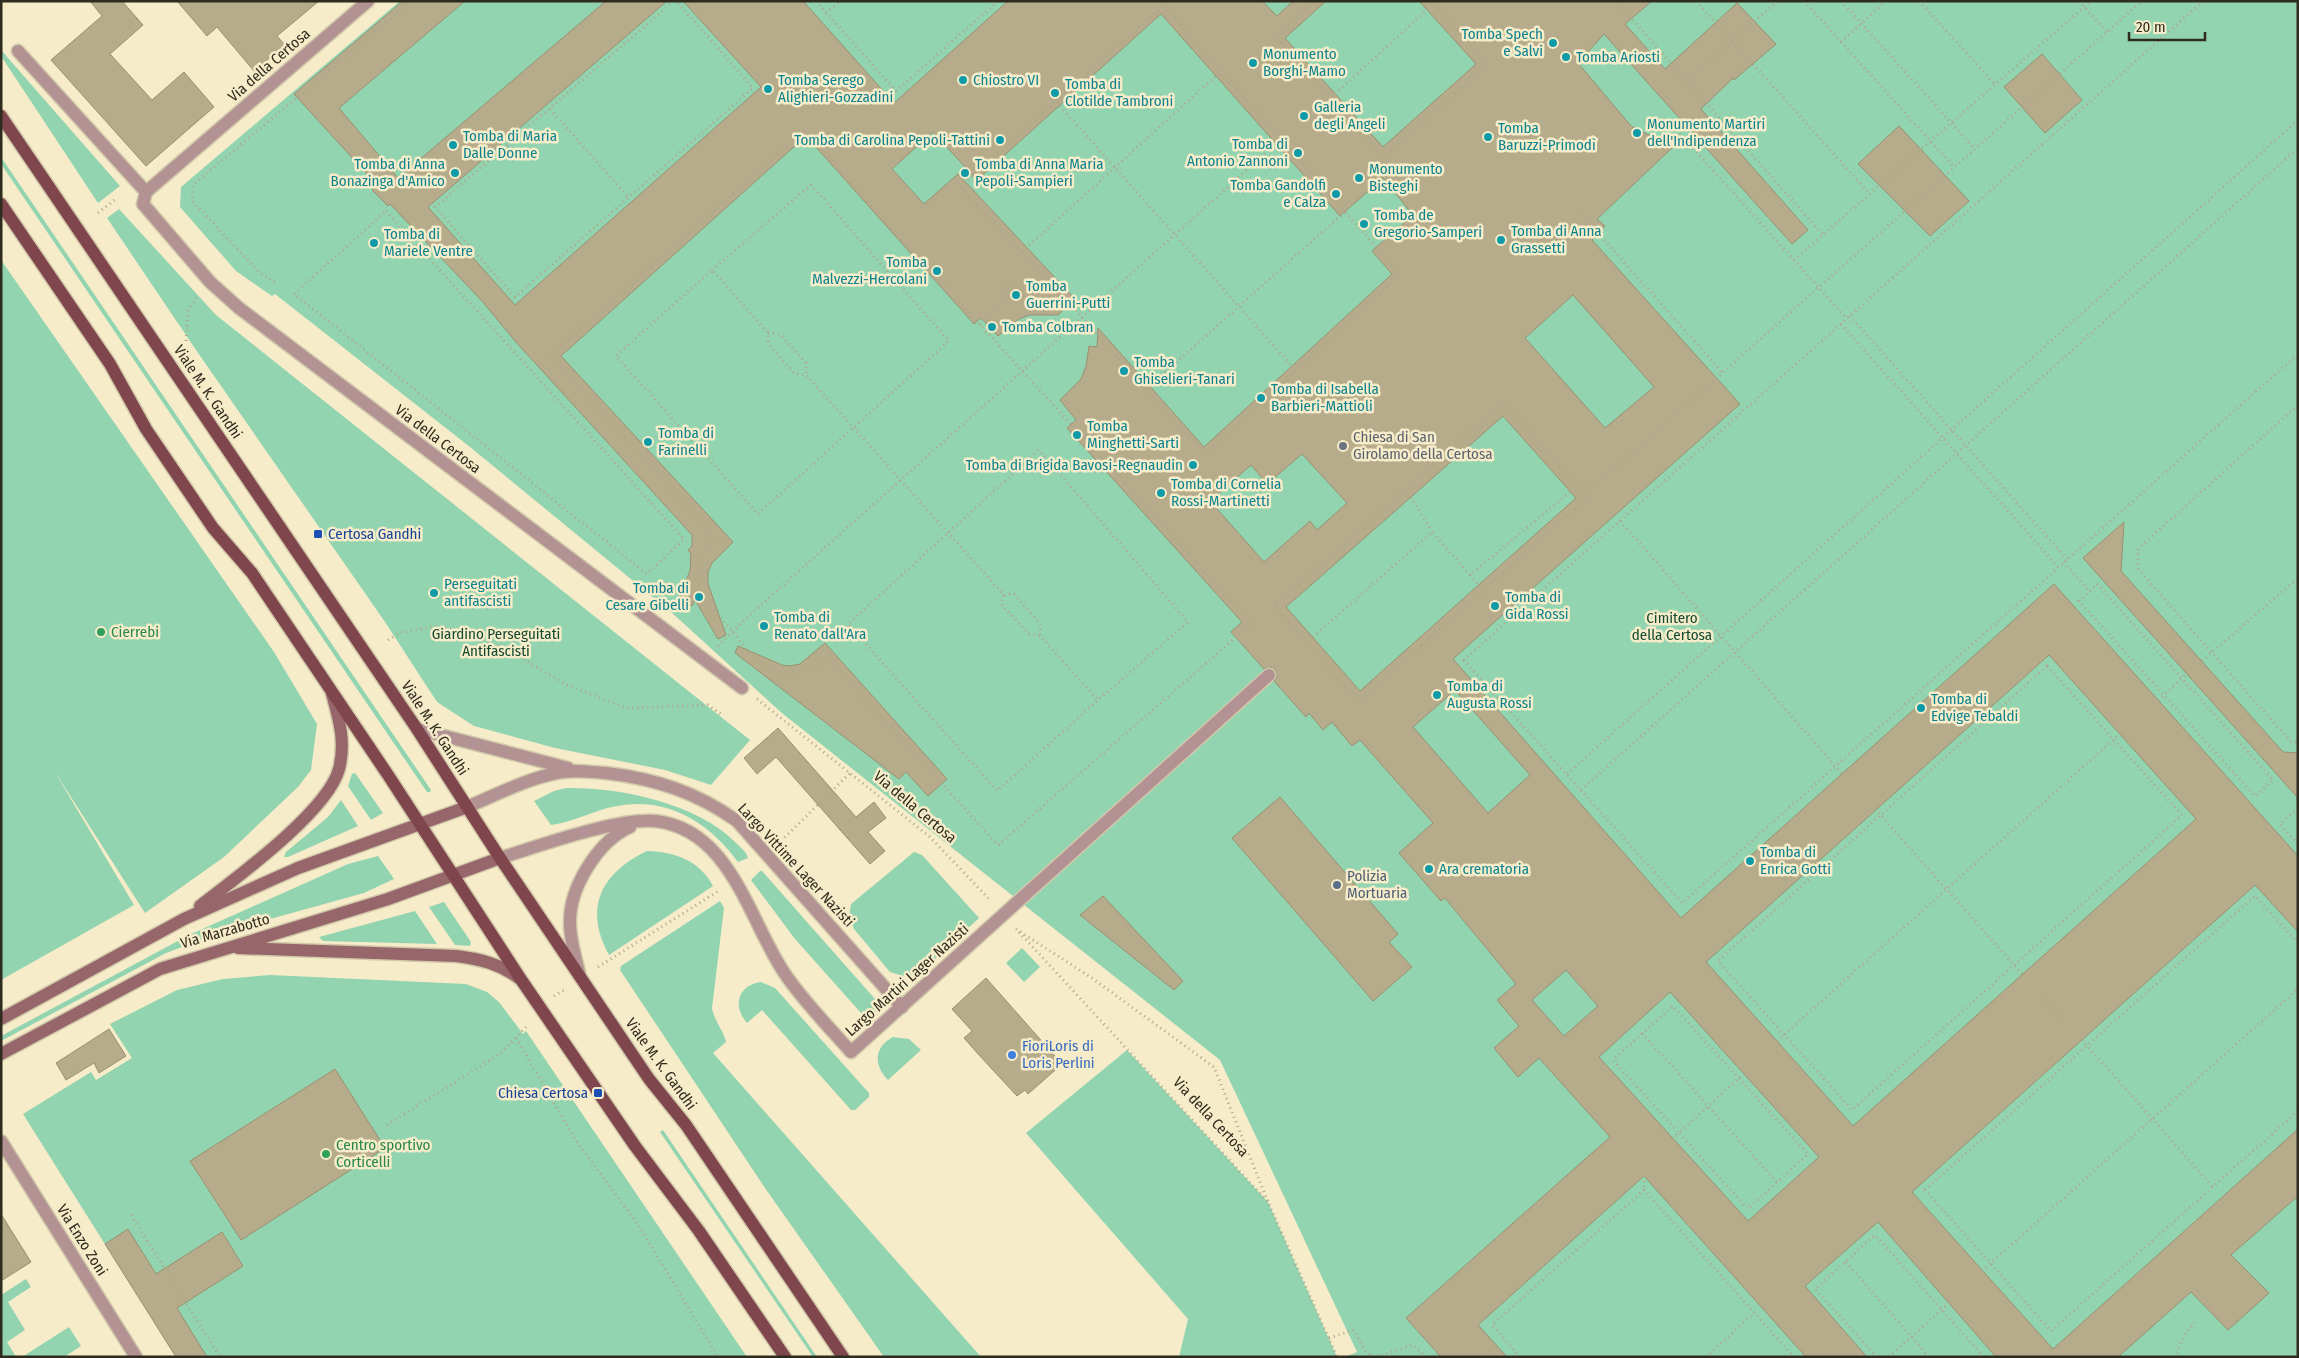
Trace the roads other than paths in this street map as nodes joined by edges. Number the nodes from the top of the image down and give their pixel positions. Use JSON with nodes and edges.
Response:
{"nodes":[{"id":1,"x":368,"y":1,"type":"edge"},
{"id":2,"x":18,"y":51,"type":"dead end"},
{"id":3,"x":1,"y":116,"type":"edge"},
{"id":4,"x":146,"y":192,"type":"junction"},
{"id":5,"x":1,"y":204,"type":"edge"},
{"id":6,"x":1269,"y":675,"type":"dead end"},
{"id":7,"x":742,"y":688,"type":"road end"},
{"id":8,"x":332,"y":694,"type":"junction"},
{"id":9,"x":417,"y":729,"type":"junction"},
{"id":10,"x":576,"y":770,"type":"junction"},
{"id":11,"x":467,"y":807,"type":"junction"},
{"id":12,"x":442,"y":816,"type":"joint"},
{"id":13,"x":641,"y":822,"type":"junction"},
{"id":14,"x":419,"y":824,"type":"junction"},
{"id":15,"x":500,"y":858,"type":"junction"},
{"id":16,"x":470,"y":869,"type":"joint"},
{"id":17,"x":452,"y":875,"type":"junction"},
{"id":18,"x":184,"y":918,"type":"junction"},
{"id":19,"x":226,"y":948,"type":"junction"},
{"id":20,"x":581,"y":978,"type":"junction"},
{"id":21,"x":522,"y":981,"type":"junction"},
{"id":22,"x":902,"y":1007,"type":"junction"},
{"id":23,"x":1,"y":1019,"type":"edge"},
{"id":24,"x":1,"y":1054,"type":"edge"},
{"id":25,"x":1,"y":1141,"type":"edge"},
{"id":26,"x":136,"y":1357,"type":"edge"},
{"id":27,"x":785,"y":1357,"type":"edge"},
{"id":28,"x":843,"y":1357,"type":"edge"}],
"edges":[{"from":1,"to":4,"type":"street","name":"Via della Certosa"},
{"from":2,"to":4,"type":"street"},
{"from":3,"to":9,"type":"main road","name":"Viale M. K. Gandhi"},
{"from":4,"to":7,"type":"street","name":"Via della Certosa"},
{"from":5,"to":8,"type":"main road"},
{"from":6,"to":22,"type":"street","name":"Largo Martiri Lager Nazisti"},
{"from":8,"to":14,"type":"main road"},
{"from":8,"to":18,"type":"street"},
{"from":9,"to":10,"type":"street"},
{"from":9,"to":11,"type":"main road","name":"Viale M. K. Gandhi"},
{"from":10,"to":11,"type":"street","name":"Largo Vittime Lager Nazisti"},
{"from":10,"to":22,"type":"street","name":"Largo Vittime Lager Nazisti"},
{"from":11,"to":12,"type":"street","name":"Largo Vittime Lager Nazisti"},
{"from":11,"to":15,"type":"main road","name":"Viale M. K. Gandhi"},
{"from":12,"to":14,"type":"street","name":"Via Marzabotto"},
{"from":13,"to":15,"type":"street","name":"Largo Martiri Lager Nazisti"},
{"from":13,"to":20,"type":"street"},
{"from":13,"to":22,"type":"street","name":"Largo Martiri Lager Nazisti"},
{"from":14,"to":17,"type":"main road"},
{"from":14,"to":18,"type":"street","name":"Via Marzabotto"},
{"from":15,"to":16,"type":"street","name":"Largo Martiri Lager Nazisti"},
{"from":15,"to":20,"type":"main road","name":"Viale M. K. Gandhi"},
{"from":16,"to":17,"type":"street","name":"Via Marzabotto"},
{"from":17,"to":19,"type":"street","name":"Via Marzabotto"},
{"from":17,"to":21,"type":"main road"},
{"from":18,"to":23,"type":"street","name":"Via Marzabotto"},
{"from":19,"to":21,"type":"street"},
{"from":19,"to":24,"type":"street","name":"Via Marzabotto"},
{"from":20,"to":28,"type":"main road","name":"Viale M. K. Gandhi"},
{"from":21,"to":27,"type":"main road"},
{"from":25,"to":26,"type":"street","name":"Via Enzo Zoni"}]}
